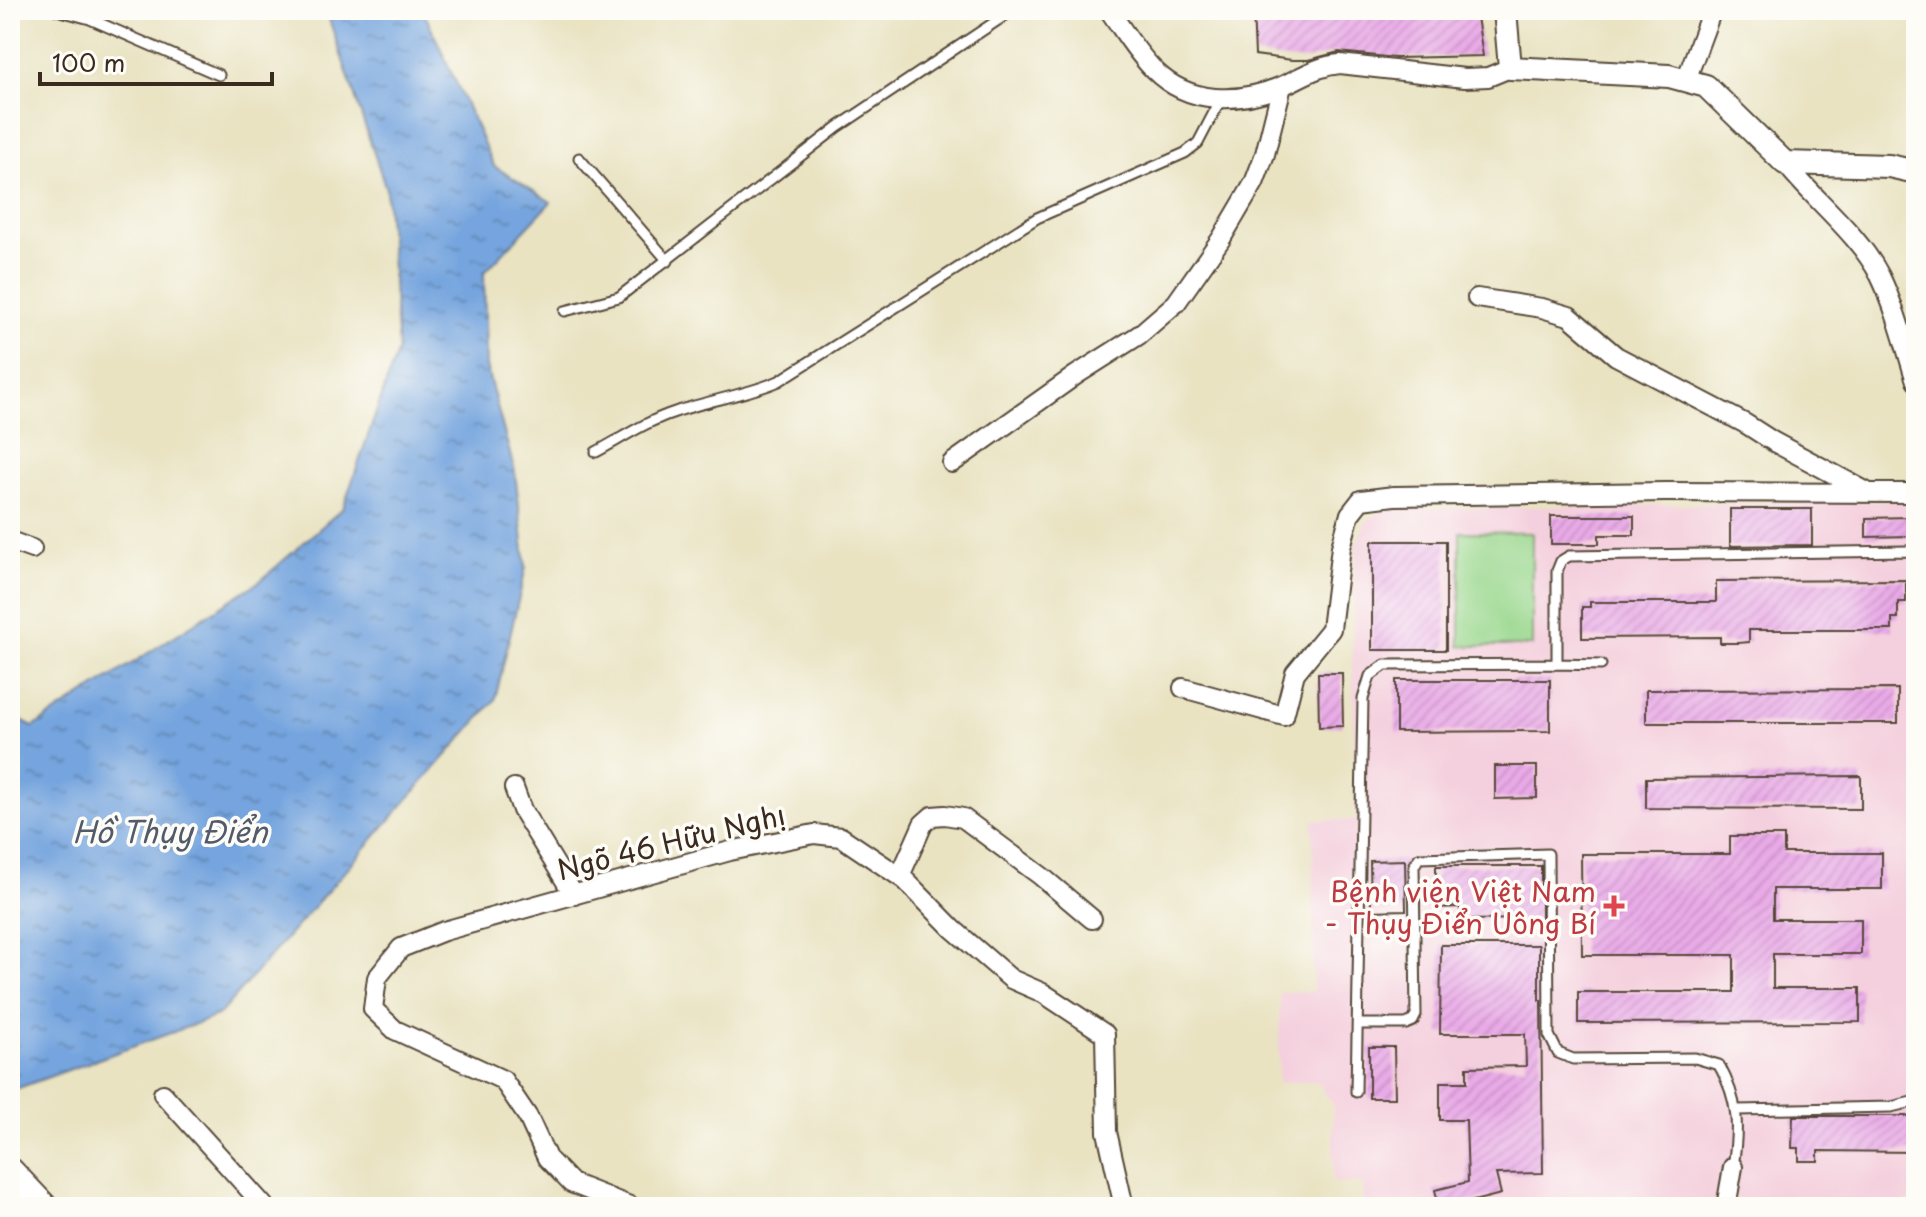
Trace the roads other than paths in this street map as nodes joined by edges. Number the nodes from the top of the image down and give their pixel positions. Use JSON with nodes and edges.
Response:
{"nodes":[{"id":1,"x":57,"y":10,"type":"edge"},
{"id":2,"x":1013,"y":10,"type":"edge"},
{"id":3,"x":1109,"y":10,"type":"edge"},
{"id":4,"x":1505,"y":10,"type":"edge"},
{"id":5,"x":1712,"y":10,"type":"edge"},
{"id":6,"x":1510,"y":68,"type":"junction"},
{"id":7,"x":219,"y":75,"type":"dead end"},
{"id":8,"x":1686,"y":80,"type":"junction"},
{"id":9,"x":1282,"y":86,"type":"junction"},
{"id":10,"x":1221,"y":99,"type":"junction"},
{"id":11,"x":579,"y":158,"type":"dead end"},
{"id":12,"x":1785,"y":163,"type":"junction"},
{"id":13,"x":1916,"y":172,"type":"edge"},
{"id":14,"x":668,"y":261,"type":"junction"},
{"id":15,"x":1477,"y":298,"type":"dead end"},
{"id":16,"x":565,"y":311,"type":"dead end"},
{"id":17,"x":1916,"y":381,"type":"edge"},
{"id":18,"x":596,"y":452,"type":"dead end"},
{"id":19,"x":952,"y":463,"type":"dead end"},
{"id":20,"x":1869,"y":493,"type":"junction"},
{"id":21,"x":1916,"y":493,"type":"edge"},
{"id":22,"x":10,"y":541,"type":"edge"},
{"id":23,"x":32,"y":549,"type":"dead end"},
{"id":24,"x":1916,"y":554,"type":"edge"},
{"id":25,"x":1557,"y":664,"type":"junction"},
{"id":26,"x":1601,"y":665,"type":"dead end"},
{"id":27,"x":1183,"y":688,"type":"dead end"},
{"id":28,"x":514,"y":788,"type":"dead end"},
{"id":29,"x":900,"y":876,"type":"junction"},
{"id":30,"x":574,"y":895,"type":"junction"},
{"id":31,"x":1092,"y":919,"type":"dead end"},
{"id":32,"x":1358,"y":1024,"type":"junction"},
{"id":33,"x":1356,"y":1092,"type":"dead end"},
{"id":34,"x":163,"y":1094,"type":"dead end"},
{"id":35,"x":1916,"y":1101,"type":"edge"},
{"id":36,"x":1737,"y":1110,"type":"junction"},
{"id":37,"x":1733,"y":1167,"type":"joint"},
{"id":38,"x":14,"y":1183,"type":"edge"},
{"id":39,"x":44,"y":1207,"type":"edge"},
{"id":40,"x":265,"y":1207,"type":"edge"},
{"id":41,"x":632,"y":1207,"type":"edge"},
{"id":42,"x":1124,"y":1207,"type":"edge"},
{"id":43,"x":1726,"y":1207,"type":"edge"}],
"edges":[{"from":1,"to":7,"type":"lane"},
{"from":2,"to":14,"type":"lane"},
{"from":3,"to":10,"type":"street"},
{"from":4,"to":6,"type":"street"},
{"from":5,"to":8,"type":"street"},
{"from":6,"to":8,"type":"street"},
{"from":6,"to":9,"type":"street"},
{"from":8,"to":12,"type":"street"},
{"from":9,"to":10,"type":"street"},
{"from":9,"to":19,"type":"street"},
{"from":10,"to":18,"type":"lane"},
{"from":11,"to":14,"type":"lane"},
{"from":12,"to":13,"type":"street"},
{"from":12,"to":17,"type":"street"},
{"from":14,"to":16,"type":"lane"},
{"from":15,"to":20,"type":"street"},
{"from":20,"to":21,"type":"street"},
{"from":20,"to":27,"type":"street"},
{"from":22,"to":23,"type":"street"},
{"from":24,"to":25,"type":"lane"},
{"from":25,"to":26,"type":"lane"},
{"from":25,"to":32,"type":"lane"},
{"from":28,"to":30,"type":"street"},
{"from":29,"to":30,"type":"street","name":"Ngõ 46 Hữu Nghị"},
{"from":29,"to":31,"type":"street"},
{"from":29,"to":42,"type":"street","name":"Ngõ 46 Hữu Nghị"},
{"from":30,"to":41,"type":"street","name":"Ngõ 46 Hữu Nghị"},
{"from":32,"to":33,"type":"lane"},
{"from":32,"to":36,"type":"lane"},
{"from":34,"to":40,"type":"street"},
{"from":35,"to":36,"type":"lane"},
{"from":36,"to":37,"type":"lane"},
{"from":37,"to":43,"type":"street"},
{"from":38,"to":39,"type":"main road"}]}
